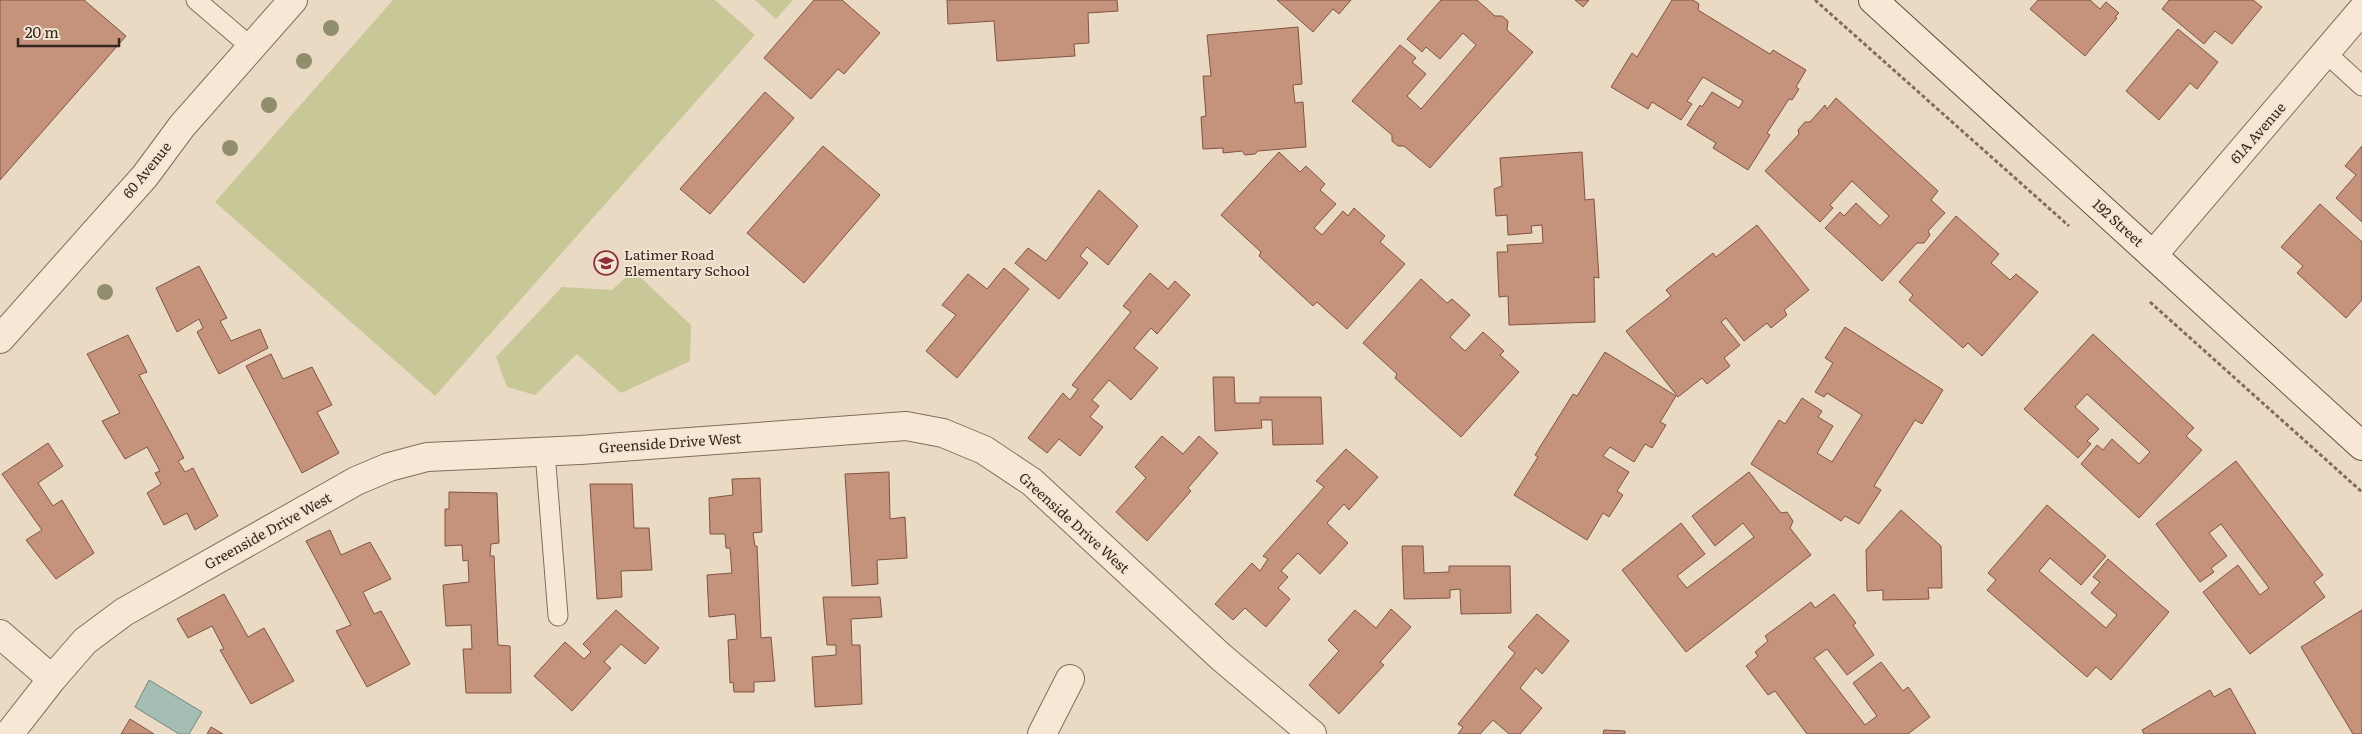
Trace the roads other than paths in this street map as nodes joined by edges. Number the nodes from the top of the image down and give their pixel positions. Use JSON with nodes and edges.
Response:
{"nodes":[{"id":1,"x":196,"y":0,"type":"edge"},
{"id":2,"x":293,"y":0,"type":"edge"},
{"id":3,"x":1873,"y":0,"type":"edge"},
{"id":4,"x":2362,"y":10,"type":"edge"},
{"id":5,"x":251,"y":47,"type":"junction"},
{"id":6,"x":2326,"y":53,"type":"junction"},
{"id":7,"x":2362,"y":86,"type":"edge"},
{"id":8,"x":2153,"y":255,"type":"junction"},
{"id":9,"x":0,"y":339,"type":"edge"},
{"id":10,"x":2362,"y":446,"type":"edge"},
{"id":11,"x":545,"y":452,"type":"junction"},
{"id":12,"x":558,"y":616,"type":"dead end"},
{"id":13,"x":0,"y":634,"type":"edge"},
{"id":14,"x":52,"y":679,"type":"junction"},
{"id":15,"x":1070,"y":679,"type":"dead end"},
{"id":16,"x":8,"y":734,"type":"edge"},
{"id":17,"x":1042,"y":734,"type":"edge"},
{"id":18,"x":1312,"y":734,"type":"edge"}],
"edges":[{"from":1,"to":5,"type":"lane"},
{"from":2,"to":5,"type":"street","name":"60 Avenue"},
{"from":3,"to":8,"type":"street","name":"192 Street"},
{"from":4,"to":6,"type":"street","name":"61A Avenue"},
{"from":5,"to":9,"type":"street","name":"60 Avenue"},
{"from":6,"to":7,"type":"lane"},
{"from":6,"to":8,"type":"street","name":"61A Avenue"},
{"from":8,"to":10,"type":"street","name":"192 Street"},
{"from":11,"to":12,"type":"lane"},
{"from":11,"to":14,"type":"street","name":"Greenside Drive West"},
{"from":11,"to":18,"type":"street","name":"Greenside Drive West"},
{"from":13,"to":14,"type":"street"},
{"from":14,"to":16,"type":"street","name":"Greenside Drive West"},
{"from":15,"to":17,"type":"street"}]}
